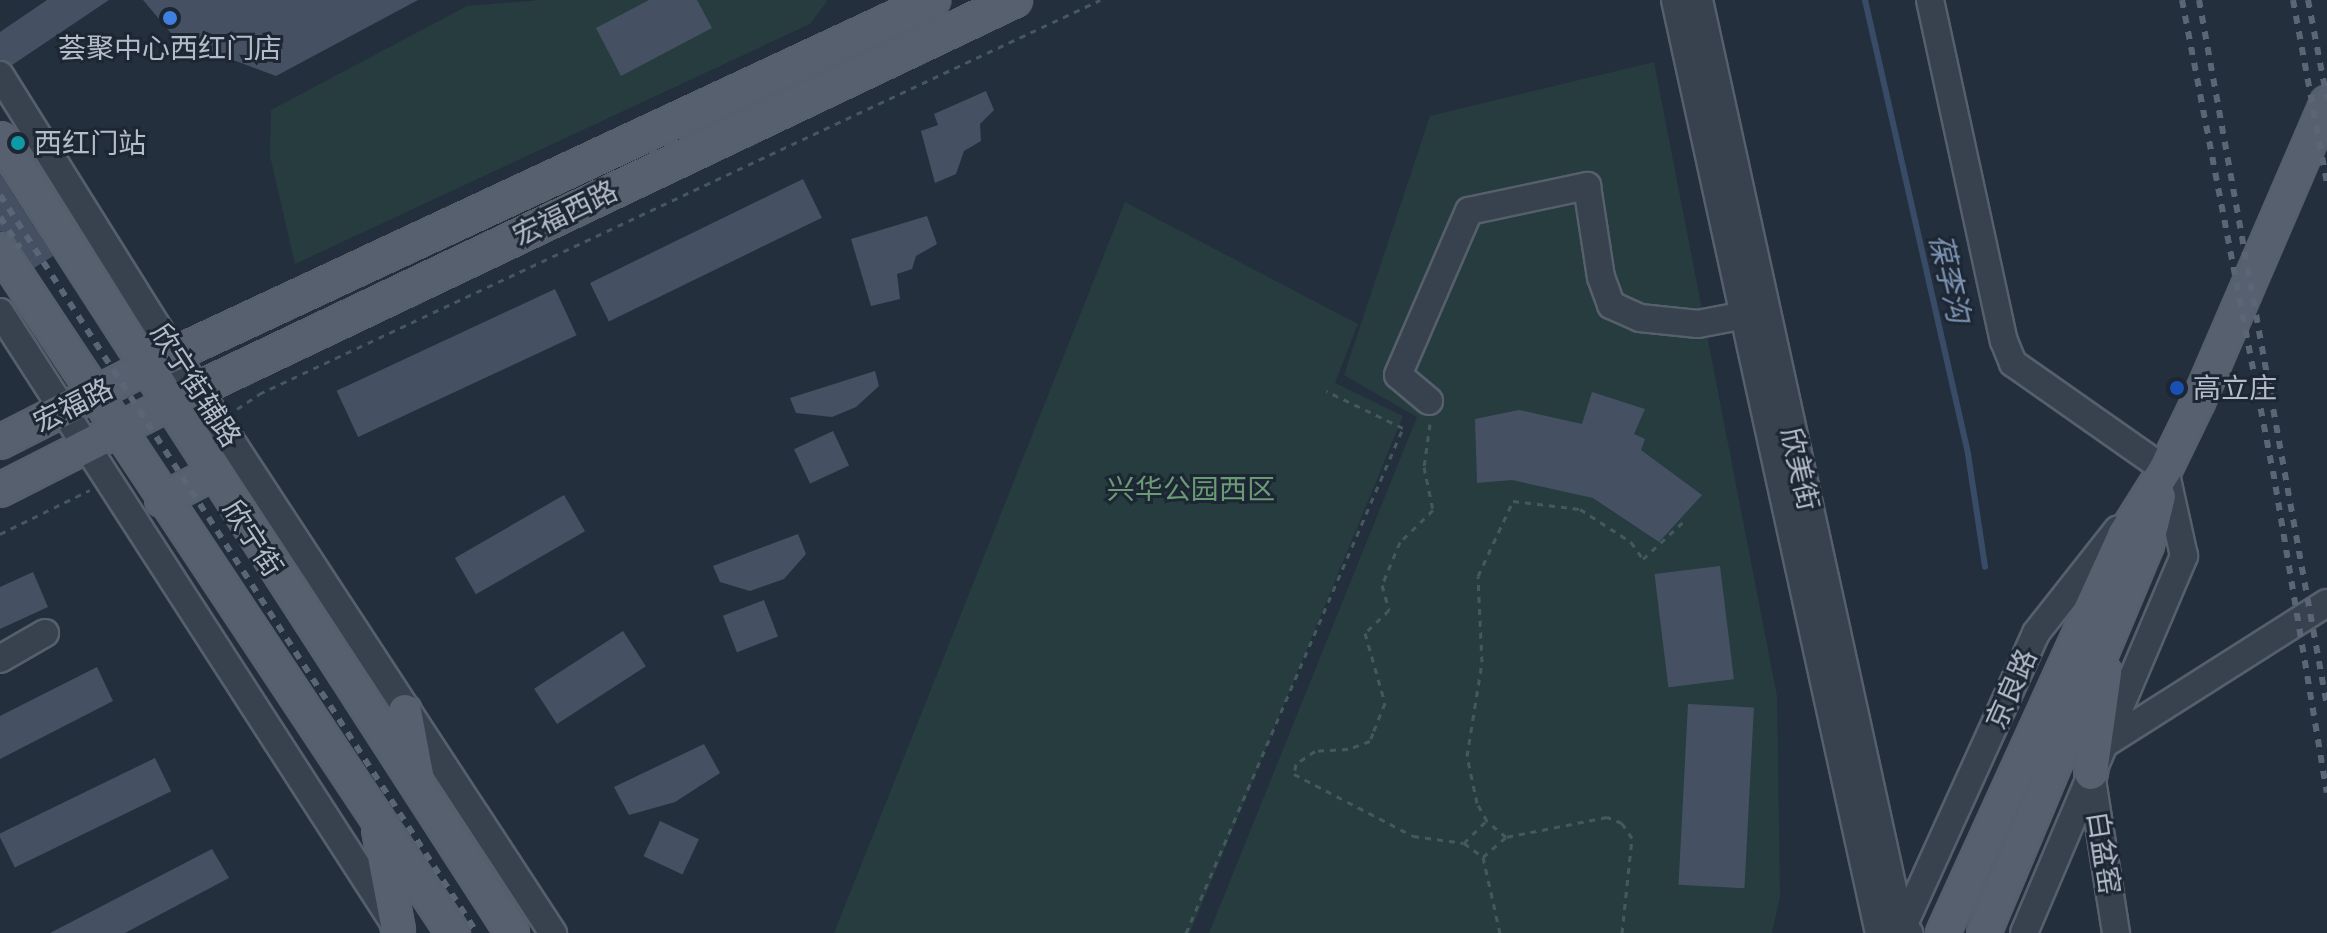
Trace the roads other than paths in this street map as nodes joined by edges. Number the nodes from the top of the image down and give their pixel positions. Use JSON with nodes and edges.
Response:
{"nodes":[{"id":1,"x":933,"y":0,"type":"edge"},
{"id":2,"x":1015,"y":0,"type":"edge"},
{"id":3,"x":1675,"y":0,"type":"edge"},
{"id":4,"x":1699,"y":0,"type":"edge"},
{"id":5,"x":1930,"y":0,"type":"edge"},
{"id":6,"x":898,"y":7,"type":"edge"},
{"id":7,"x":974,"y":8,"type":"edge"},
{"id":8,"x":917,"y":45,"type":"junction"},
{"id":9,"x":0,"y":75,"type":"edge"},
{"id":10,"x":2327,"y":103,"type":"edge"},
{"id":11,"x":0,"y":139,"type":"edge"},
{"id":12,"x":0,"y":250,"type":"edge"},
{"id":13,"x":0,"y":312,"type":"edge"},
{"id":14,"x":1745,"y":315,"type":"junction"},
{"id":15,"x":175,"y":355,"type":"junction"},
{"id":16,"x":145,"y":368,"type":"junction"},
{"id":17,"x":198,"y":389,"type":"junction"},
{"id":18,"x":94,"y":395,"type":"junction"},
{"id":19,"x":1429,"y":401,"type":"road end"},
{"id":20,"x":168,"y":405,"type":"junction"},
{"id":21,"x":64,"y":411,"type":"junction"},
{"id":22,"x":118,"y":432,"type":"junction"},
{"id":23,"x":0,"y":442,"type":"edge"},
{"id":24,"x":88,"y":448,"type":"junction"},
{"id":25,"x":2165,"y":470,"type":"junction"},
{"id":26,"x":212,"y":474,"type":"junction"},
{"id":27,"x":0,"y":490,"type":"edge"},
{"id":28,"x":162,"y":500,"type":"junction"},
{"id":29,"x":2327,"y":603,"type":"edge"},
{"id":30,"x":2112,"y":629,"type":"junction"},
{"id":31,"x":45,"y":633,"type":"dead end"},
{"id":32,"x":0,"y":659,"type":"edge"},
{"id":33,"x":405,"y":711,"type":"junction"},
{"id":34,"x":2097,"y":759,"type":"junction"},
{"id":35,"x":421,"y":799,"type":"junction"},
{"id":36,"x":376,"y":815,"type":"junction"},
{"id":37,"x":400,"y":931,"type":"edge"},
{"id":38,"x":1897,"y":932,"type":"edge"},
{"id":39,"x":453,"y":933,"type":"edge"},
{"id":40,"x":512,"y":933,"type":"edge"},
{"id":41,"x":553,"y":933,"type":"edge"},
{"id":42,"x":1943,"y":933,"type":"edge"},
{"id":43,"x":1984,"y":933,"type":"edge"},
{"id":44,"x":2024,"y":933,"type":"edge"},
{"id":45,"x":2116,"y":933,"type":"edge"}],
"edges":[{"from":1,"to":6,"type":"main road","name":"宏福西路"},
{"from":2,"to":7,"type":"main road","name":"宏福西路"},
{"from":3,"to":14,"type":"street","name":"欣美街"},
{"from":4,"to":38,"type":"street","name":"欣美街"},
{"from":5,"to":25,"type":"street"},
{"from":6,"to":8,"type":"street"},
{"from":6,"to":15,"type":"main road","name":"宏福西路"},
{"from":7,"to":8,"type":"main road","name":"宏福西路"},
{"from":8,"to":17,"type":"main road","name":"宏福西路"},
{"from":9,"to":15,"type":"street","name":"欣宁街辅路"},
{"from":10,"to":25,"type":"main road","name":"京良路"},
{"from":11,"to":16,"type":"main road","name":"欣宁街"},
{"from":12,"to":18,"type":"main road","name":"欣宁街"},
{"from":13,"to":21,"type":"street"},
{"from":14,"to":19,"type":"street"},
{"from":14,"to":38,"type":"street","name":"欣美街"},
{"from":15,"to":16,"type":"main road","name":"宏福西路"},
{"from":15,"to":17,"type":"street","name":"欣宁街辅路"},
{"from":16,"to":18,"type":"main road","name":"宏福路"},
{"from":16,"to":20,"type":"main road","name":"欣宁街"},
{"from":17,"to":20,"type":"main road","name":"宏福西路"},
{"from":17,"to":33,"type":"street","name":"欣宁街辅路"},
{"from":18,"to":21,"type":"main road","name":"宏福路"},
{"from":18,"to":22,"type":"main road","name":"欣宁街"},
{"from":20,"to":22,"type":"main road","name":"宏福西路"},
{"from":20,"to":26,"type":"main road","name":"欣宁街"},
{"from":21,"to":23,"type":"main road","name":"宏福路"},
{"from":21,"to":24,"type":"street"},
{"from":22,"to":24,"type":"main road","name":"宏福路"},
{"from":22,"to":28,"type":"main road","name":"欣宁街"},
{"from":24,"to":27,"type":"main road","name":"宏福路"},
{"from":24,"to":37,"type":"street"},
{"from":25,"to":30,"type":"main road","name":"京良路"},
{"from":25,"to":34,"type":"street"},
{"from":25,"to":38,"type":"street","name":"京良路"},
{"from":25,"to":42,"type":"main road","name":"京良路"},
{"from":26,"to":28,"type":"main road"},
{"from":26,"to":35,"type":"main road","name":"欣宁街"},
{"from":28,"to":36,"type":"main road","name":"欣宁街"},
{"from":29,"to":34,"type":"street"},
{"from":30,"to":34,"type":"main road"},
{"from":30,"to":43,"type":"main road","name":"京良路"},
{"from":31,"to":32,"type":"street"},
{"from":33,"to":35,"type":"main road"},
{"from":33,"to":41,"type":"street","name":"欣宁街辅路"},
{"from":34,"to":44,"type":"street"},
{"from":34,"to":45,"type":"street","name":"白盆窑"},
{"from":35,"to":40,"type":"main road","name":"欣宁街"},
{"from":36,"to":37,"type":"main road"},
{"from":36,"to":39,"type":"main road","name":"欣宁街"}]}
